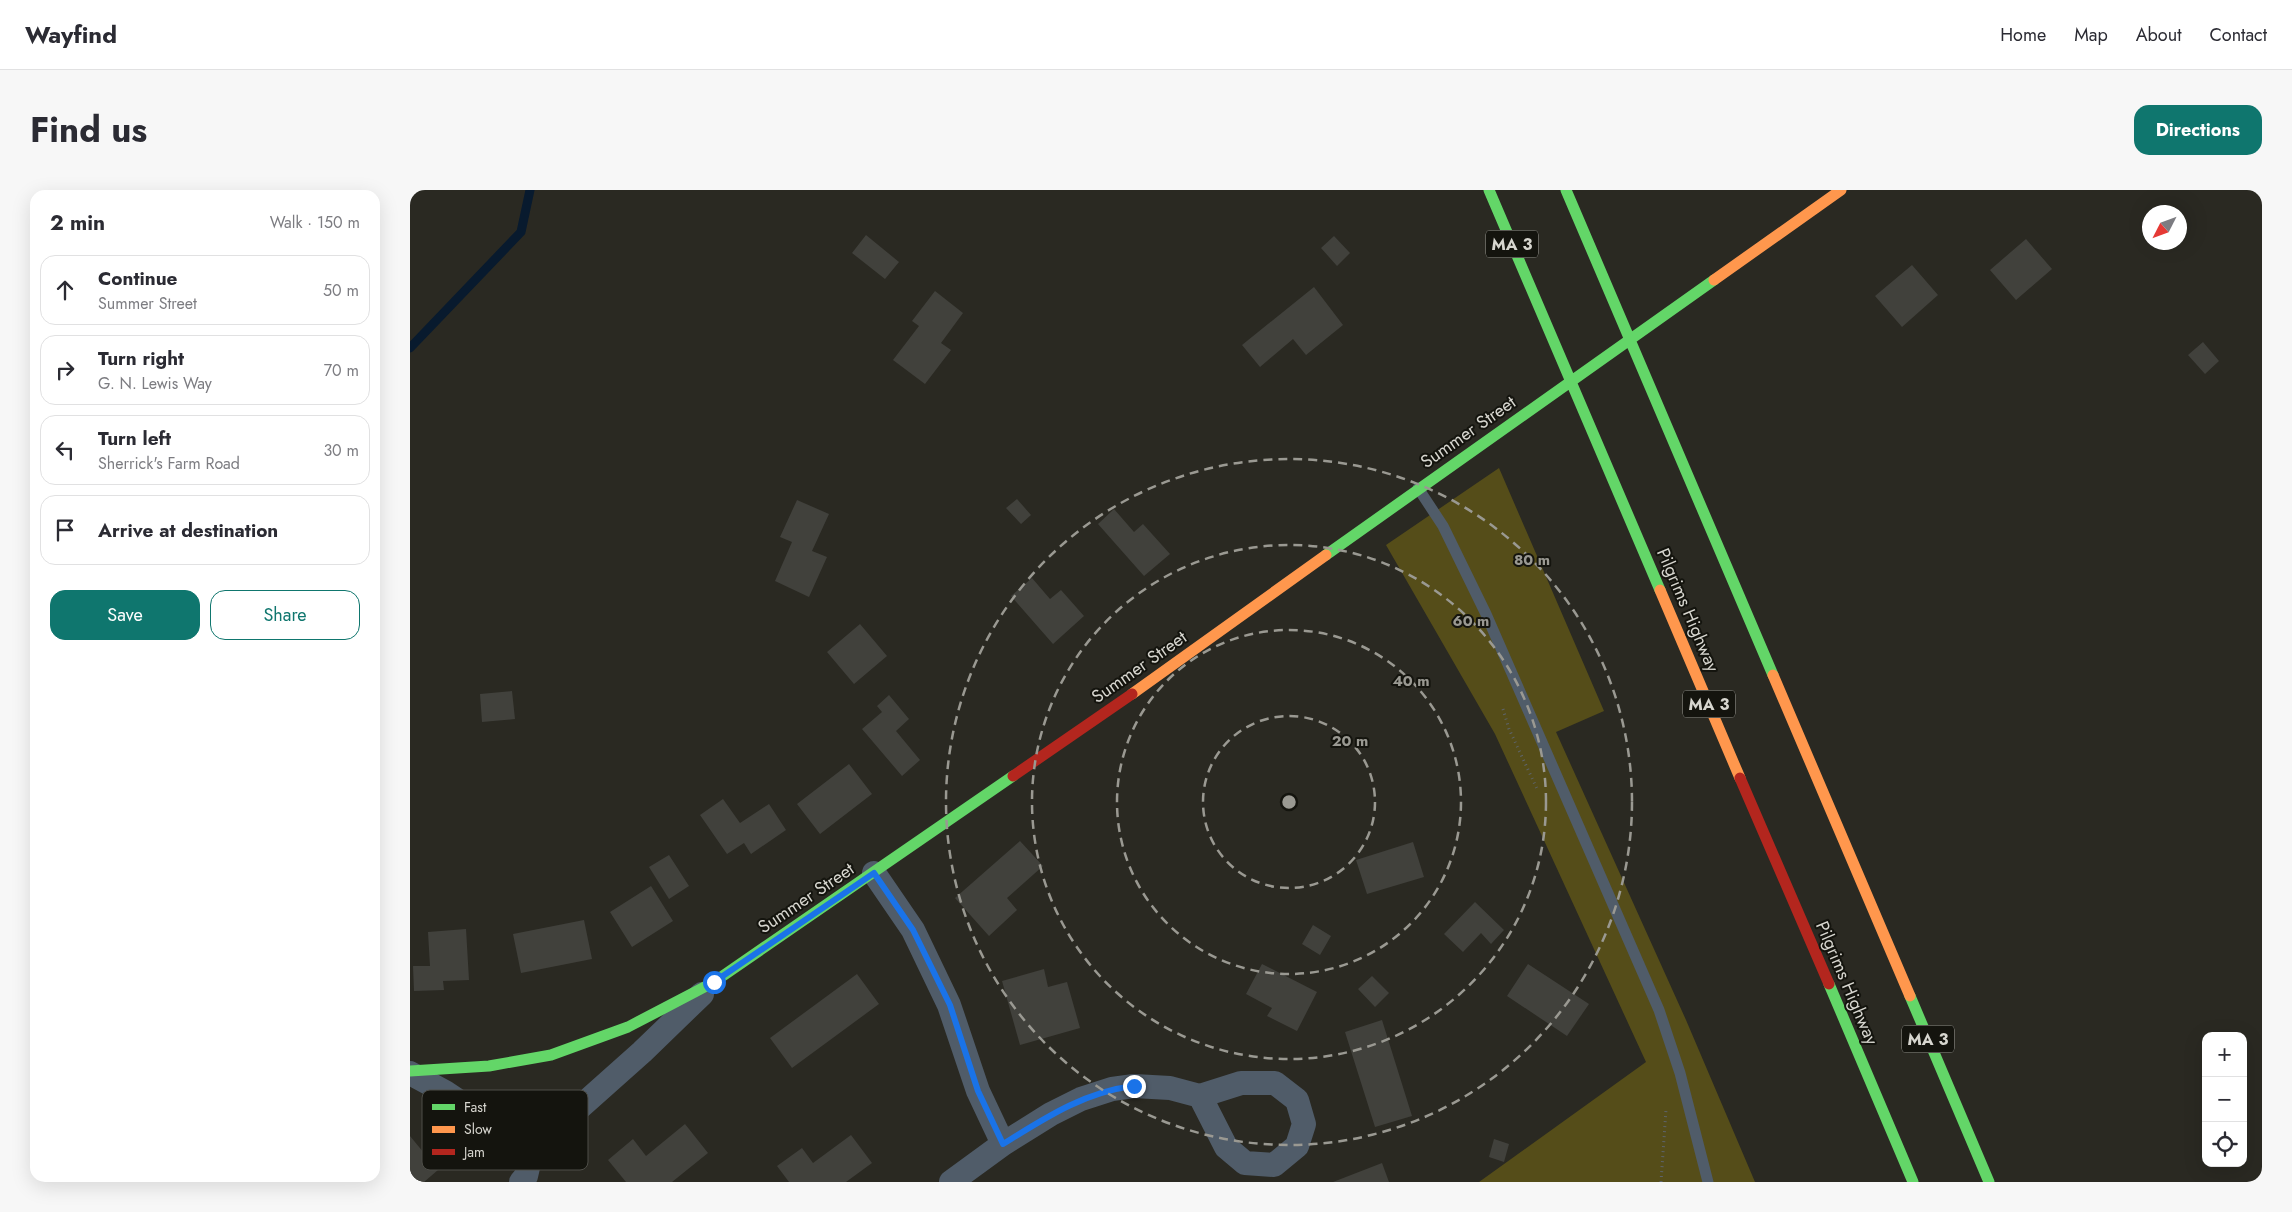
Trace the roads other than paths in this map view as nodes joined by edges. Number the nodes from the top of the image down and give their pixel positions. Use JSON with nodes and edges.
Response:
{"nodes":[{"id":1,"x":1489,"y":190,"type":"edge"},
{"id":2,"x":1566,"y":190,"type":"edge"},
{"id":3,"x":1841,"y":190,"type":"edge"},
{"id":4,"x":1418,"y":488,"type":"junction"},
{"id":5,"x":874,"y":873,"type":"junction"},
{"id":6,"x":714,"y":982,"type":"junction"},
{"id":7,"x":410,"y":1072,"type":"edge"},
{"id":8,"x":442,"y":1090,"type":"edge"},
{"id":9,"x":1200,"y":1096,"type":"dead end"},
{"id":10,"x":588,"y":1100,"type":"edge"},
{"id":11,"x":1003,"y":1144,"type":"junction"},
{"id":12,"x":527,"y":1170,"type":"edge"},
{"id":13,"x":521,"y":1182,"type":"edge"},
{"id":14,"x":951,"y":1182,"type":"edge"},
{"id":15,"x":1708,"y":1182,"type":"edge"},
{"id":16,"x":1913,"y":1182,"type":"edge"},
{"id":17,"x":1989,"y":1182,"type":"edge"}],
"edges":[{"from":1,"to":16,"type":"main road","name":"Pilgrims Highway","number":"MA 3"},
{"from":2,"to":17,"type":"main road","number":"MA 3"},
{"from":3,"to":4,"type":"main road","name":"Summer Street"},
{"from":4,"to":5,"type":"main road","name":"Summer Street"},
{"from":4,"to":15,"type":"lane"},
{"from":5,"to":6,"type":"main road","name":"Summer Street"},
{"from":5,"to":11,"type":"street"},
{"from":6,"to":7,"type":"main road","name":"Summer Street"},
{"from":6,"to":10,"type":"street"},
{"from":7,"to":8,"type":"street"},
{"from":9,"to":11,"type":"street"},
{"from":11,"to":14,"type":"street"},
{"from":12,"to":13,"type":"street"}]}
